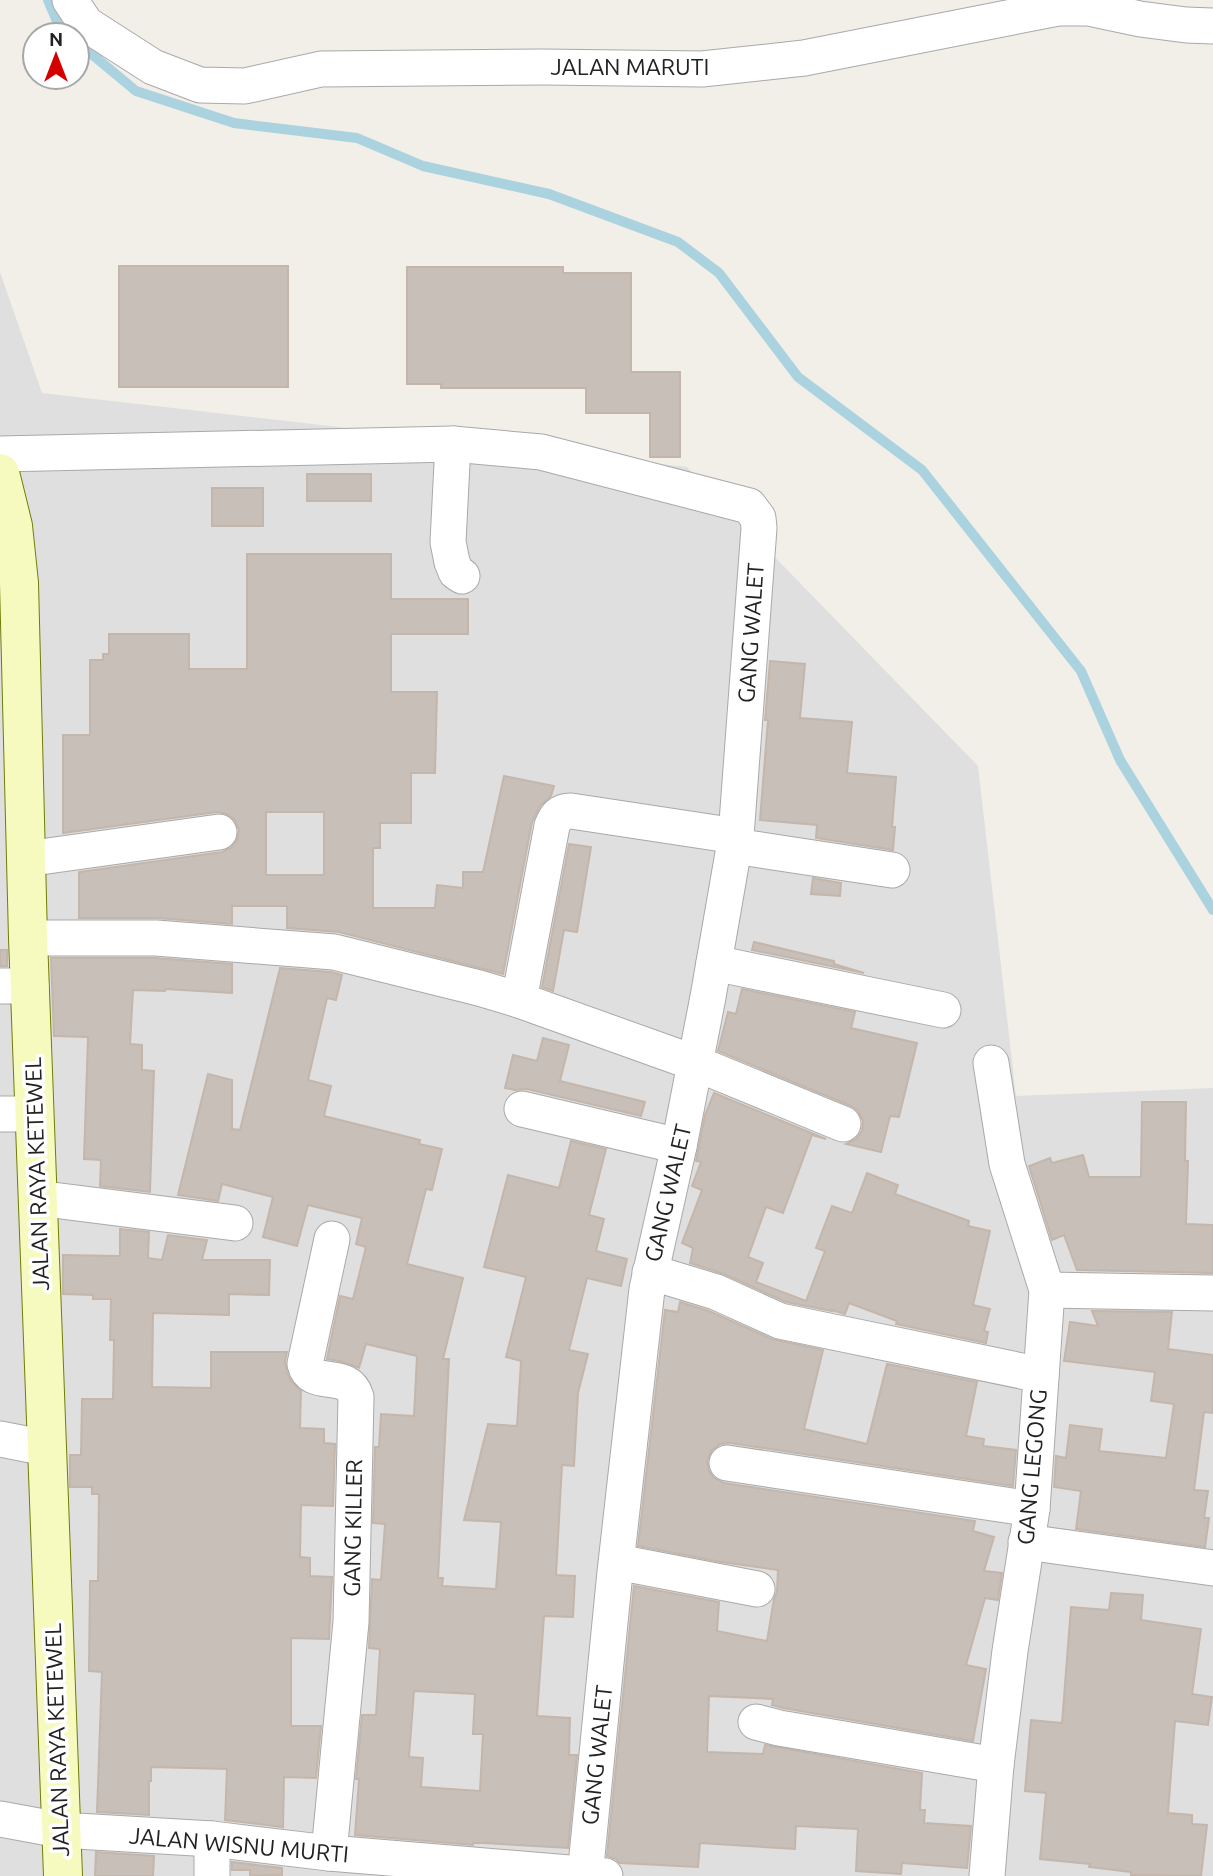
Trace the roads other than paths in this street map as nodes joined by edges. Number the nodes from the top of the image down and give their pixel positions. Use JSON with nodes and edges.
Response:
{"nodes":[{"id":1,"x":70,"y":0,"type":"edge"},
{"id":2,"x":1213,"y":26,"type":"edge"},
{"id":3,"x":453,"y":444,"type":"junction"},
{"id":4,"x":0,"y":454,"type":"edge"},
{"id":5,"x":0,"y":473,"type":"edge"},
{"id":6,"x":462,"y":576,"type":"dead end"},
{"id":7,"x":219,"y":832,"type":"dead end"},
{"id":8,"x":17,"y":840,"type":"edge"},
{"id":9,"x":735,"y":841,"type":"junction"},
{"id":10,"x":892,"y":870,"type":"dead end"},
{"id":11,"x":28,"y":938,"type":"junction"},
{"id":12,"x":714,"y":963,"type":"junction"},
{"id":13,"x":15,"y":986,"type":"edge"},
{"id":14,"x":519,"y":1000,"type":"junction"},
{"id":15,"x":943,"y":1010,"type":"dead end"},
{"id":16,"x":695,"y":1063,"type":"junction"},
{"id":17,"x":991,"y":1063,"type":"dead end"},
{"id":18,"x":522,"y":1109,"type":"dead end"},
{"id":19,"x":18,"y":1114,"type":"edge"},
{"id":20,"x":843,"y":1124,"type":"dead end"},
{"id":21,"x":679,"y":1146,"type":"junction"},
{"id":22,"x":37,"y":1198,"type":"junction"},
{"id":23,"x":235,"y":1223,"type":"dead end"},
{"id":24,"x":332,"y":1239,"type":"dead end"},
{"id":25,"x":650,"y":1272,"type":"junction"},
{"id":26,"x":1047,"y":1290,"type":"junction"},
{"id":27,"x":1213,"y":1293,"type":"edge"},
{"id":28,"x":1041,"y":1375,"type":"junction"},
{"id":29,"x":0,"y":1439,"type":"edge"},
{"id":30,"x":47,"y":1448,"type":"junction"},
{"id":31,"x":727,"y":1463,"type":"dead end"},
{"id":32,"x":1029,"y":1526,"type":"junction"},
{"id":33,"x":617,"y":1562,"type":"junction"},
{"id":34,"x":1213,"y":1568,"type":"edge"},
{"id":35,"x":757,"y":1589,"type":"dead end"},
{"id":36,"x":756,"y":1721,"type":"dead end"},
{"id":37,"x":996,"y":1765,"type":"junction"},
{"id":38,"x":0,"y":1819,"type":"edge"},
{"id":39,"x":60,"y":1830,"type":"junction"},
{"id":40,"x":212,"y":1839,"type":"junction"},
{"id":41,"x":329,"y":1853,"type":"junction"},
{"id":42,"x":63,"y":1876,"type":"edge"},
{"id":43,"x":212,"y":1876,"type":"edge"},
{"id":44,"x":592,"y":1876,"type":"edge"},
{"id":45,"x":987,"y":1876,"type":"edge"}],
"edges":[{"from":1,"to":2,"type":"street","name":"JALAN MARUTI"},
{"from":3,"to":4,"type":"street"},
{"from":3,"to":6,"type":"street"},
{"from":3,"to":9,"type":"street","name":"GANG WALET"},
{"from":5,"to":8,"type":"main road","name":"JALAN RAYA KETEWEL"},
{"from":7,"to":8,"type":"street"},
{"from":8,"to":11,"type":"main road","name":"JALAN RAYA KETEWEL"},
{"from":9,"to":10,"type":"street"},
{"from":9,"to":12,"type":"street","name":"GANG WALET"},
{"from":9,"to":14,"type":"street"},
{"from":11,"to":13,"type":"main road","name":"JALAN RAYA KETEWEL"},
{"from":11,"to":14,"type":"street"},
{"from":12,"to":15,"type":"street"},
{"from":12,"to":16,"type":"street","name":"GANG WALET"},
{"from":13,"to":19,"type":"main road","name":"JALAN RAYA KETEWEL"},
{"from":14,"to":16,"type":"street"},
{"from":16,"to":20,"type":"street"},
{"from":16,"to":21,"type":"street","name":"GANG WALET"},
{"from":17,"to":26,"type":"street","name":"GANG LEGONG"},
{"from":18,"to":21,"type":"street"},
{"from":19,"to":22,"type":"main road","name":"JALAN RAYA KETEWEL"},
{"from":21,"to":25,"type":"street","name":"GANG WALET"},
{"from":22,"to":23,"type":"street"},
{"from":22,"to":30,"type":"main road","name":"JALAN RAYA KETEWEL"},
{"from":24,"to":41,"type":"street","name":"GANG KILLER"},
{"from":25,"to":28,"type":"street"},
{"from":25,"to":33,"type":"street","name":"GANG WALET"},
{"from":26,"to":27,"type":"street"},
{"from":26,"to":28,"type":"street","name":"GANG LEGONG"},
{"from":28,"to":32,"type":"street","name":"GANG LEGONG"},
{"from":29,"to":30,"type":"street"},
{"from":30,"to":39,"type":"main road","name":"JALAN RAYA KETEWEL"},
{"from":31,"to":32,"type":"street"},
{"from":32,"to":34,"type":"street"},
{"from":32,"to":37,"type":"street","name":"GANG LEGONG"},
{"from":33,"to":35,"type":"street"},
{"from":33,"to":44,"type":"street","name":"GANG WALET"},
{"from":36,"to":37,"type":"street"},
{"from":37,"to":45,"type":"street","name":"GANG LEGONG"},
{"from":38,"to":39,"type":"street","name":"JALAN WISNU MURTI"},
{"from":39,"to":40,"type":"street","name":"JALAN WISNU MURTI"},
{"from":39,"to":42,"type":"main road","name":"JALAN RAYA KETEWEL"},
{"from":40,"to":41,"type":"street","name":"JALAN WISNU MURTI"},
{"from":40,"to":43,"type":"street"},
{"from":41,"to":44,"type":"street","name":"JALAN WISNU MURTI"}]}
